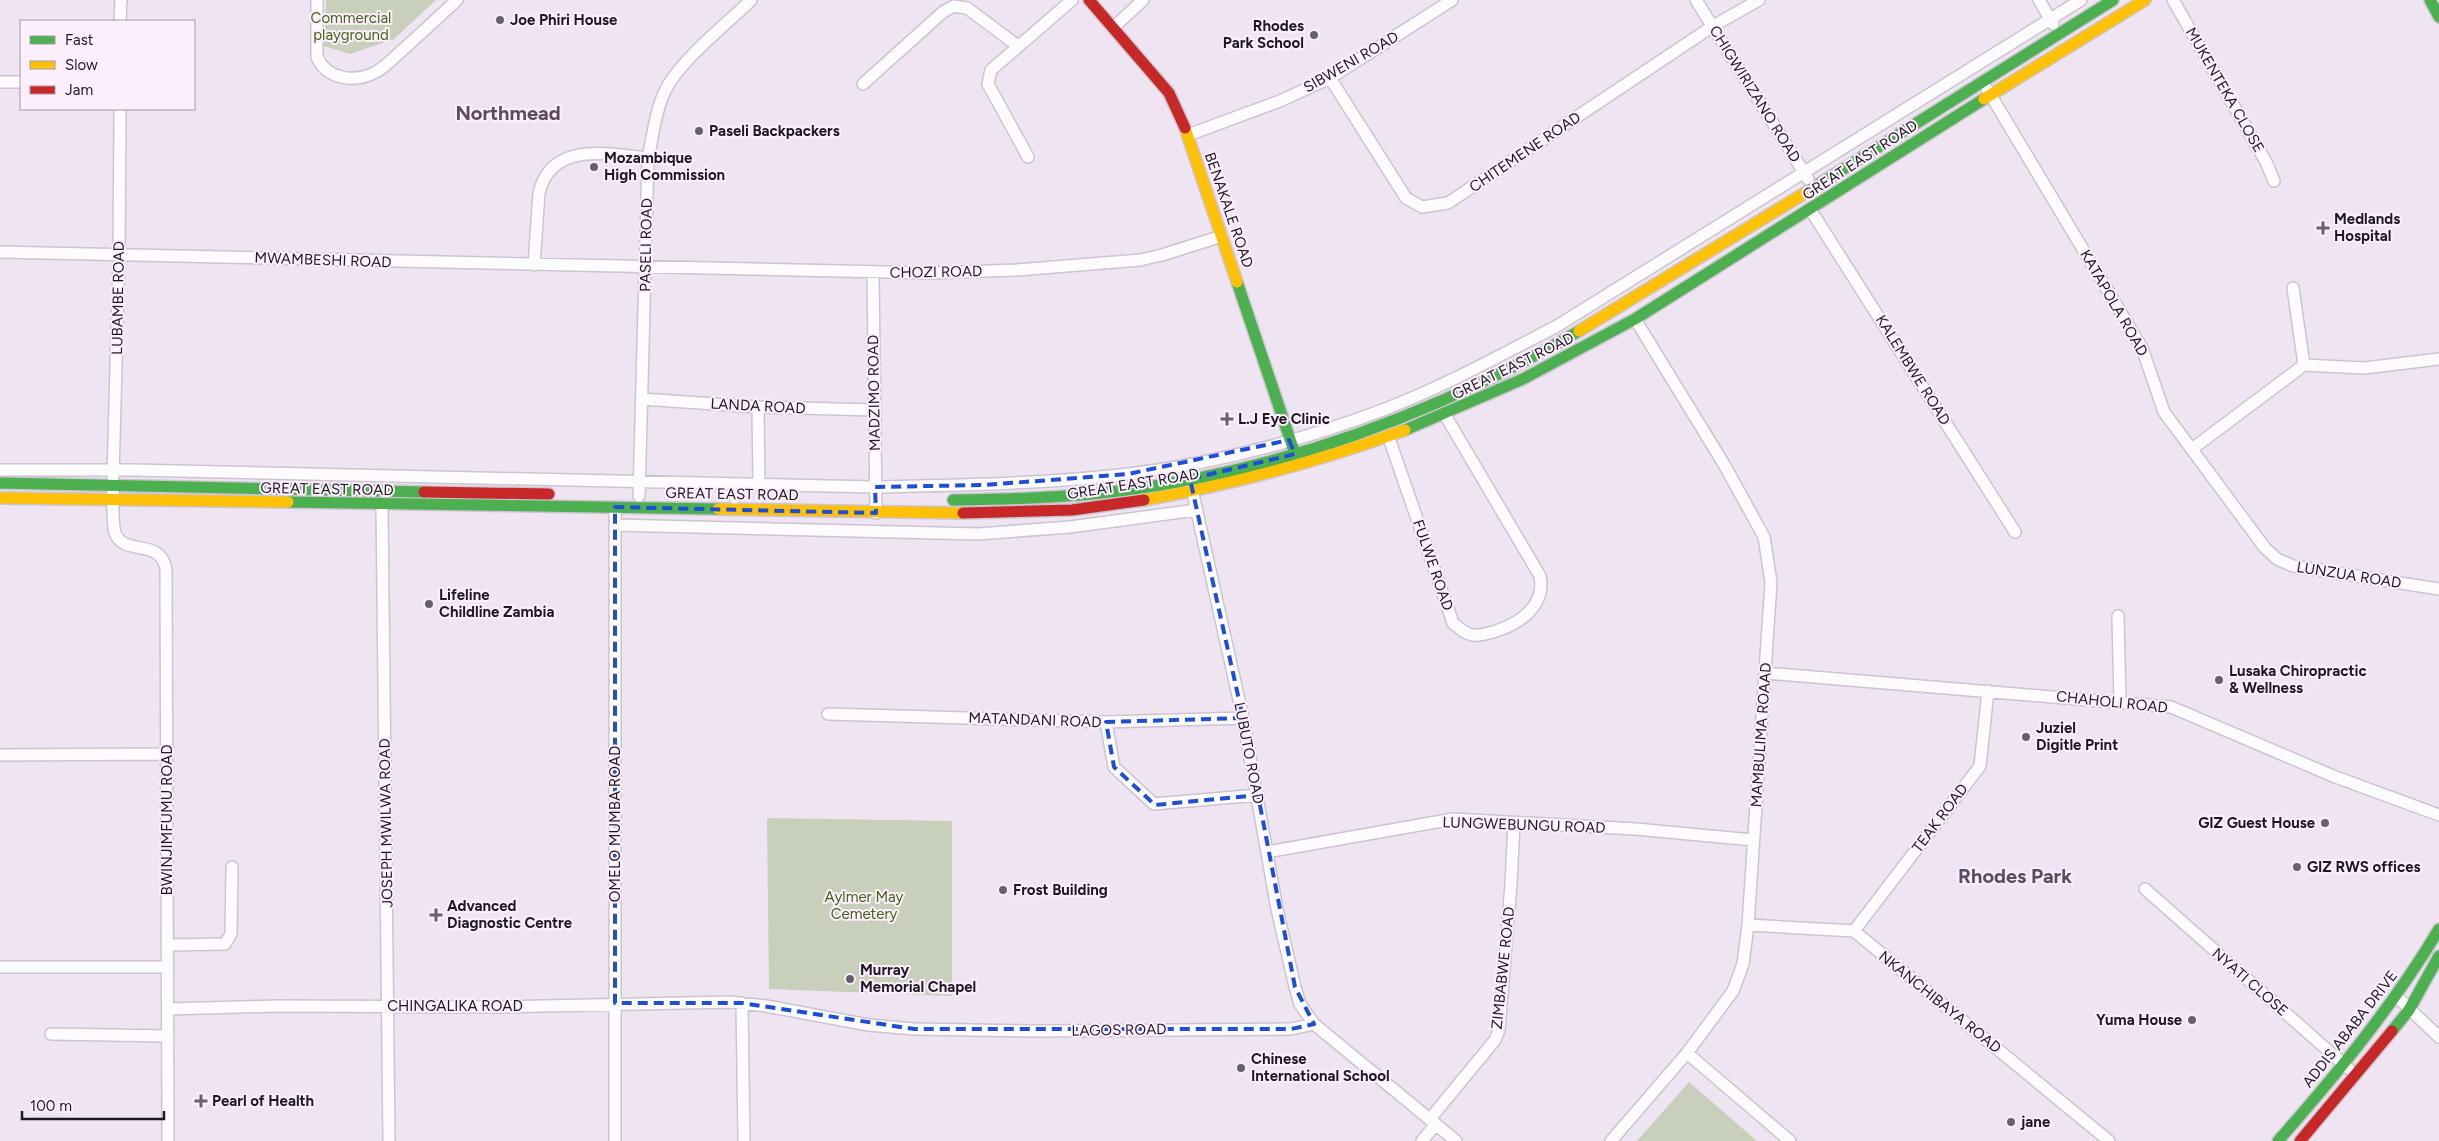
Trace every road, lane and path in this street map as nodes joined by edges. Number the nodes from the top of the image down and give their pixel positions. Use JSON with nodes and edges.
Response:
{"nodes":[{"id":1,"x":121,"y":0,"type":"edge"},
{"id":2,"x":317,"y":0,"type":"edge"},
{"id":3,"x":457,"y":0,"type":"edge"},
{"id":4,"x":751,"y":0,"type":"edge"},
{"id":5,"x":1072,"y":0,"type":"edge"},
{"id":6,"x":1089,"y":0,"type":"edge"},
{"id":7,"x":1143,"y":0,"type":"edge"},
{"id":8,"x":1452,"y":0,"type":"edge"},
{"id":9,"x":1696,"y":0,"type":"edge"},
{"id":10,"x":1759,"y":0,"type":"edge"},
{"id":11,"x":2039,"y":0,"type":"edge"},
{"id":12,"x":2081,"y":0,"type":"edge"},
{"id":13,"x":2113,"y":0,"type":"edge"},
{"id":14,"x":2145,"y":0,"type":"edge"},
{"id":15,"x":2173,"y":0,"type":"edge"},
{"id":16,"x":2430,"y":0,"type":"edge"},
{"id":17,"x":2439,"y":16,"type":"edge"},
{"id":18,"x":2050,"y":18,"type":"junction"},
{"id":19,"x":120,"y":20,"type":"edge"},
{"id":20,"x":1713,"y":26,"type":"junction"},
{"id":21,"x":1114,"y":27,"type":"junction"},
{"id":22,"x":2059,"y":32,"type":"junction"},
{"id":23,"x":1018,"y":46,"type":"junction"},
{"id":24,"x":1330,"y":78,"type":"junction"},
{"id":25,"x":1981,"y":80,"type":"junction"},
{"id":26,"x":0,"y":82,"type":"edge"},
{"id":27,"x":20,"y":82,"type":"edge"},
{"id":28,"x":863,"y":84,"type":"dead end"},
{"id":29,"x":1990,"y":95,"type":"junction"},
{"id":30,"x":120,"y":110,"type":"edge"},
{"id":31,"x":1188,"y":135,"type":"junction"},
{"id":32,"x":1028,"y":157,"type":"dead end"},
{"id":33,"x":648,"y":158,"type":"junction"},
{"id":34,"x":1804,"y":173,"type":"junction"},
{"id":35,"x":2274,"y":180,"type":"dead end"},
{"id":36,"x":1813,"y":187,"type":"junction"},
{"id":37,"x":1810,"y":209,"type":"junction"},
{"id":38,"x":1222,"y":236,"type":"junction"},
{"id":39,"x":0,"y":252,"type":"edge"},
{"id":40,"x":119,"y":254,"type":"junction"},
{"id":41,"x":534,"y":266,"type":"junction"},
{"id":42,"x":645,"y":266,"type":"junction"},
{"id":43,"x":872,"y":273,"type":"junction"},
{"id":44,"x":2293,"y":288,"type":"dead end"},
{"id":45,"x":1634,"y":320,"type":"junction"},
{"id":46,"x":2439,"y":359,"type":"edge"},
{"id":47,"x":2304,"y":364,"type":"junction"},
{"id":48,"x":642,"y":399,"type":"junction"},
{"id":49,"x":758,"y":407,"type":"junction"},
{"id":50,"x":874,"y":410,"type":"junction"},
{"id":51,"x":1445,"y":415,"type":"junction"},
{"id":52,"x":1389,"y":438,"type":"junction"},
{"id":53,"x":1290,"y":440,"type":"junction"},
{"id":54,"x":2192,"y":449,"type":"junction"},
{"id":55,"x":1295,"y":454,"type":"junction"},
{"id":56,"x":0,"y":470,"type":"edge"},
{"id":57,"x":113,"y":470,"type":"junction"},
{"id":58,"x":1190,"y":479,"type":"junction"},
{"id":59,"x":640,"y":482,"type":"junction"},
{"id":60,"x":0,"y":483,"type":"edge"},
{"id":61,"x":735,"y":484,"type":"junction"},
{"id":62,"x":759,"y":484,"type":"junction"},
{"id":63,"x":875,"y":486,"type":"junction"},
{"id":64,"x":113,"y":487,"type":"junction"},
{"id":65,"x":1192,"y":492,"type":"junction"},
{"id":66,"x":639,"y":496,"type":"junction"},
{"id":67,"x":0,"y":498,"type":"edge"},
{"id":68,"x":735,"y":498,"type":"junction"},
{"id":69,"x":113,"y":500,"type":"junction"},
{"id":70,"x":922,"y":500,"type":"dead end"},
{"id":71,"x":941,"y":500,"type":"dead end"},
{"id":72,"x":382,"y":505,"type":"junction"},
{"id":73,"x":615,"y":507,"type":"junction"},
{"id":74,"x":876,"y":507,"type":"junction"},
{"id":75,"x":1196,"y":510,"type":"junction"},
{"id":76,"x":615,"y":525,"type":"junction"},
{"id":77,"x":115,"y":530,"type":"joint"},
{"id":78,"x":2015,"y":532,"type":"dead end"},
{"id":79,"x":2265,"y":548,"type":"joint"},
{"id":80,"x":2439,"y":588,"type":"edge"},
{"id":81,"x":2118,"y":616,"type":"dead end"},
{"id":82,"x":1766,"y":673,"type":"junction"},
{"id":83,"x":1988,"y":691,"type":"junction"},
{"id":84,"x":2120,"y":702,"type":"junction"},
{"id":85,"x":828,"y":714,"type":"dead end"},
{"id":86,"x":1243,"y":718,"type":"junction"},
{"id":87,"x":1106,"y":722,"type":"junction"},
{"id":88,"x":167,"y":754,"type":"junction"},
{"id":89,"x":0,"y":755,"type":"edge"},
{"id":90,"x":1258,"y":795,"type":"junction"},
{"id":91,"x":2439,"y":816,"type":"edge"},
{"id":92,"x":1514,"y":823,"type":"junction"},
{"id":93,"x":1753,"y":840,"type":"junction"},
{"id":94,"x":1267,"y":852,"type":"junction"},
{"id":95,"x":232,"y":867,"type":"dead end"},
{"id":96,"x":2145,"y":890,"type":"dead end"},
{"id":97,"x":1748,"y":925,"type":"junction"},
{"id":98,"x":2439,"y":929,"type":"edge"},
{"id":99,"x":1854,"y":931,"type":"junction"},
{"id":100,"x":168,"y":945,"type":"junction"},
{"id":101,"x":2439,"y":956,"type":"edge"},
{"id":102,"x":0,"y":967,"type":"edge"},
{"id":103,"x":168,"y":967,"type":"junction"},
{"id":104,"x":2397,"y":998,"type":"junction"},
{"id":105,"x":615,"y":1003,"type":"junction"},
{"id":106,"x":742,"y":1003,"type":"junction"},
{"id":107,"x":388,"y":1007,"type":"junction"},
{"id":108,"x":168,"y":1009,"type":"junction"},
{"id":109,"x":2409,"y":1010,"type":"junction"},
{"id":110,"x":1314,"y":1024,"type":"junction"},
{"id":111,"x":51,"y":1034,"type":"dead end"},
{"id":112,"x":168,"y":1036,"type":"junction"},
{"id":113,"x":2439,"y":1037,"type":"edge"},
{"id":114,"x":1686,"y":1053,"type":"junction"},
{"id":115,"x":2345,"y":1066,"type":"junction"},
{"id":116,"x":2356,"y":1075,"type":"junction"},
{"id":117,"x":1433,"y":1121,"type":"junction"},
{"id":118,"x":168,"y":1141,"type":"edge"},
{"id":119,"x":389,"y":1141,"type":"edge"},
{"id":120,"x":615,"y":1141,"type":"edge"},
{"id":121,"x":744,"y":1141,"type":"edge"},
{"id":122,"x":1422,"y":1141,"type":"edge"},
{"id":123,"x":1456,"y":1141,"type":"edge"},
{"id":124,"x":1611,"y":1141,"type":"edge"},
{"id":125,"x":1790,"y":1141,"type":"edge"},
{"id":126,"x":2109,"y":1141,"type":"edge"},
{"id":127,"x":2278,"y":1141,"type":"edge"},
{"id":128,"x":2300,"y":1141,"type":"edge"}],
"edges":[{"from":1,"to":19,"type":"street"},
{"from":2,"to":3,"type":"street"},
{"from":4,"to":33,"type":"street","name":"PASELI ROAD"},
{"from":5,"to":23,"type":"street"},
{"from":6,"to":21,"type":"main road","name":"BENAKALE ROAD"},
{"from":7,"to":21,"type":"street"},
{"from":8,"to":24,"type":"street","name":"SIBWENI ROAD"},
{"from":9,"to":20,"type":"street","name":"CHIGWIRIZANO ROAD"},
{"from":10,"to":20,"type":"street","name":"CHITEMENE ROAD"},
{"from":11,"to":18,"type":"street"},
{"from":12,"to":18,"type":"street"},
{"from":13,"to":22,"type":"main road","name":"GREAT EAST ROAD"},
{"from":14,"to":29,"type":"main road","name":"GREAT EAST ROAD"},
{"from":15,"to":35,"type":"street","name":"MUKENTEKA CLOSE"},
{"from":16,"to":17,"type":"main road"},
{"from":18,"to":22,"type":"street"},
{"from":18,"to":34,"type":"street"},
{"from":20,"to":24,"type":"street","name":"CHITEMENE ROAD"},
{"from":20,"to":34,"type":"street","name":"CHIGWIRIZANO ROAD"},
{"from":21,"to":31,"type":"main road","name":"BENAKALE ROAD"},
{"from":22,"to":25,"type":"main road","name":"GREAT EAST ROAD"},
{"from":23,"to":28,"type":"street"},
{"from":23,"to":32,"type":"street"},
{"from":24,"to":31,"type":"street","name":"SIBWENI ROAD"},
{"from":25,"to":29,"type":"street","name":"KATAPOLA ROAD"},
{"from":25,"to":36,"type":"main road","name":"GREAT EAST ROAD"},
{"from":26,"to":27,"type":"street"},
{"from":29,"to":37,"type":"main road","name":"GREAT EAST ROAD"},
{"from":29,"to":54,"type":"street","name":"KATAPOLA ROAD"},
{"from":30,"to":40,"type":"street","name":"LUBAMBE ROAD"},
{"from":31,"to":38,"type":"main road","name":"BENAKALE ROAD"},
{"from":33,"to":41,"type":"street"},
{"from":33,"to":42,"type":"street","name":"PASELI ROAD"},
{"from":34,"to":36,"type":"street","name":"CHIGWIRIZANO ROAD"},
{"from":34,"to":53,"type":"street"},
{"from":36,"to":55,"type":"main road","name":"GREAT EAST ROAD"},
{"from":37,"to":45,"type":"main road","name":"GREAT EAST ROAD"},
{"from":37,"to":78,"type":"street","name":"KALEMBWE ROAD"},
{"from":38,"to":43,"type":"street","name":"CHOZI ROAD"},
{"from":38,"to":53,"type":"main road","name":"BENAKALE ROAD"},
{"from":39,"to":40,"type":"street","name":"MWAMBESHI ROAD"},
{"from":40,"to":41,"type":"street","name":"MWAMBESHI ROAD"},
{"from":40,"to":57,"type":"street","name":"LUBAMBE ROAD"},
{"from":41,"to":42,"type":"street","name":"MWAMBESHI ROAD"},
{"from":42,"to":43,"type":"street","name":"CHOZI ROAD"},
{"from":42,"to":48,"type":"street","name":"PASELI ROAD"},
{"from":43,"to":50,"type":"street","name":"MADZIMO ROAD"},
{"from":44,"to":47,"type":"street"},
{"from":45,"to":51,"type":"main road","name":"GREAT EAST ROAD"},
{"from":45,"to":82,"type":"street","name":"MAMBULIMA ROAAD"},
{"from":46,"to":47,"type":"street"},
{"from":47,"to":54,"type":"street"},
{"from":48,"to":49,"type":"street","name":"LANDA ROAD"},
{"from":48,"to":59,"type":"street","name":"PASELI ROAD"},
{"from":49,"to":50,"type":"street","name":"LANDA ROAD"},
{"from":49,"to":62,"type":"street"},
{"from":50,"to":63,"type":"street","name":"MADZIMO ROAD"},
{"from":51,"to":52,"type":"main road","name":"GREAT EAST ROAD"},
{"from":51,"to":52,"type":"street","name":"FULWE ROAD"},
{"from":52,"to":65,"type":"main road","name":"GREAT EAST ROAD"},
{"from":53,"to":55,"type":"main road","name":"BENAKALE ROAD"},
{"from":53,"to":63,"type":"street"},
{"from":54,"to":79,"type":"street","name":"KATAPOLA ROAD"},
{"from":55,"to":58,"type":"main road","name":"GREAT EAST ROAD"},
{"from":56,"to":57,"type":"street"},
{"from":57,"to":59,"type":"street"},
{"from":57,"to":64,"type":"street","name":"LUBAMBE ROAD"},
{"from":58,"to":65,"type":"street","name":"LUBUTO ROAD"},
{"from":58,"to":71,"type":"main road","name":"GREAT EAST ROAD"},
{"from":59,"to":61,"type":"street"},
{"from":59,"to":66,"type":"street","name":"PASELI ROAD"},
{"from":60,"to":64,"type":"main road","name":"GREAT EAST ROAD"},
{"from":61,"to":62,"type":"street"},
{"from":61,"to":68,"type":"street"},
{"from":62,"to":63,"type":"street"},
{"from":63,"to":74,"type":"street","name":"MADZIMO ROAD"},
{"from":64,"to":66,"type":"main road","name":"GREAT EAST ROAD"},
{"from":64,"to":69,"type":"street","name":"LUBAMBE ROAD"},
{"from":65,"to":74,"type":"main road","name":"GREAT EAST ROAD"},
{"from":65,"to":75,"type":"street","name":"LUBUTO ROAD"},
{"from":66,"to":68,"type":"main road","name":"GREAT EAST ROAD"},
{"from":67,"to":69,"type":"main road","name":"GREAT EAST ROAD"},
{"from":68,"to":74,"type":"main road","name":"GREAT EAST ROAD"},
{"from":69,"to":72,"type":"main road","name":"GREAT EAST ROAD"},
{"from":69,"to":77,"type":"street","name":"LUBAMBE ROAD"},
{"from":70,"to":74,"type":"main road","name":"GREAT EAST ROAD"},
{"from":72,"to":73,"type":"main road","name":"GREAT EAST ROAD"},
{"from":72,"to":107,"type":"street","name":"JOSEPH MWILWA ROAD"},
{"from":73,"to":74,"type":"main road","name":"GREAT EAST ROAD"},
{"from":73,"to":76,"type":"street","name":"OMELO MUMBA ROAD"},
{"from":75,"to":76,"type":"street"},
{"from":75,"to":86,"type":"street","name":"LUBUTO ROAD"},
{"from":76,"to":105,"type":"street","name":"OMELO MUMBA ROAD"},
{"from":77,"to":88,"type":"street","name":"BWINJIMFUMU ROAD"},
{"from":79,"to":80,"type":"street","name":"LUNZUA ROAD"},
{"from":81,"to":84,"type":"street"},
{"from":82,"to":83,"type":"street","name":"CHAHOLI ROAD"},
{"from":82,"to":93,"type":"street","name":"MAMBULIMA ROAAD"},
{"from":83,"to":84,"type":"street","name":"CHAHOLI ROAD"},
{"from":83,"to":99,"type":"street","name":"TEAK ROAD"},
{"from":84,"to":91,"type":"street","name":"CHAHOLI ROAD"},
{"from":85,"to":87,"type":"street","name":"MATANDANI ROAD"},
{"from":86,"to":87,"type":"street","name":"MATANDANI ROAD"},
{"from":86,"to":90,"type":"street","name":"LUBUTO ROAD"},
{"from":87,"to":90,"type":"street"},
{"from":88,"to":89,"type":"street"},
{"from":88,"to":100,"type":"street","name":"BWINJIMFUMU ROAD"},
{"from":90,"to":94,"type":"street","name":"LUBUTO ROAD"},
{"from":92,"to":93,"type":"street","name":"LUNGWEBUNGU ROAD"},
{"from":92,"to":94,"type":"street","name":"LUNGWEBUNGU ROAD"},
{"from":92,"to":117,"type":"street","name":"ZIMBABWE ROAD"},
{"from":93,"to":97,"type":"street","name":"MAMBULIMA ROAAD"},
{"from":94,"to":110,"type":"street","name":"LUBUTO ROAD"},
{"from":95,"to":100,"type":"street"},
{"from":96,"to":115,"type":"street","name":"NYATI CLOSE"},
{"from":97,"to":99,"type":"street"},
{"from":97,"to":114,"type":"street","name":"MAMBULIMA ROAAD"},
{"from":98,"to":104,"type":"main road","name":"ADDIS ABABA DRIVE"},
{"from":99,"to":126,"type":"street","name":"NKANCHIBAYA ROAD"},
{"from":100,"to":103,"type":"street","name":"BWINJIMFUMU ROAD"},
{"from":101,"to":109,"type":"main road","name":"ADDIS ABABA DRIVE"},
{"from":102,"to":103,"type":"street"},
{"from":103,"to":108,"type":"street","name":"BWINJIMFUMU ROAD"},
{"from":104,"to":109,"type":"street"},
{"from":104,"to":115,"type":"main road","name":"ADDIS ABABA DRIVE"},
{"from":105,"to":106,"type":"street","name":"CHINGALIKA ROAD"},
{"from":105,"to":107,"type":"street","name":"CHINGALIKA ROAD"},
{"from":105,"to":120,"type":"street","name":"OMELO MUMBA ROAD"},
{"from":106,"to":110,"type":"street","name":"LAGOS ROAD"},
{"from":106,"to":121,"type":"street"},
{"from":107,"to":108,"type":"street","name":"CHINGALIKA ROAD"},
{"from":107,"to":119,"type":"street","name":"JOSEPH MWILWA ROAD"},
{"from":108,"to":112,"type":"street","name":"BWINJIMFUMU ROAD"},
{"from":109,"to":113,"type":"street"},
{"from":109,"to":116,"type":"main road","name":"ADDIS ABABA DRIVE"},
{"from":110,"to":117,"type":"street"},
{"from":111,"to":112,"type":"street"},
{"from":112,"to":118,"type":"street","name":"BWINJIMFUMU ROAD"},
{"from":114,"to":124,"type":"street","name":"MAMBULIMA ROAAD"},
{"from":114,"to":125,"type":"street"},
{"from":115,"to":116,"type":"street","name":"NYATI CLOSE"},
{"from":115,"to":127,"type":"main road","name":"ADDIS ABABA DRIVE"},
{"from":116,"to":128,"type":"main road","name":"ADDIS ABABA DRIVE"},
{"from":117,"to":122,"type":"street","name":"ZIMBABWE ROAD"},
{"from":117,"to":123,"type":"street"}]}
